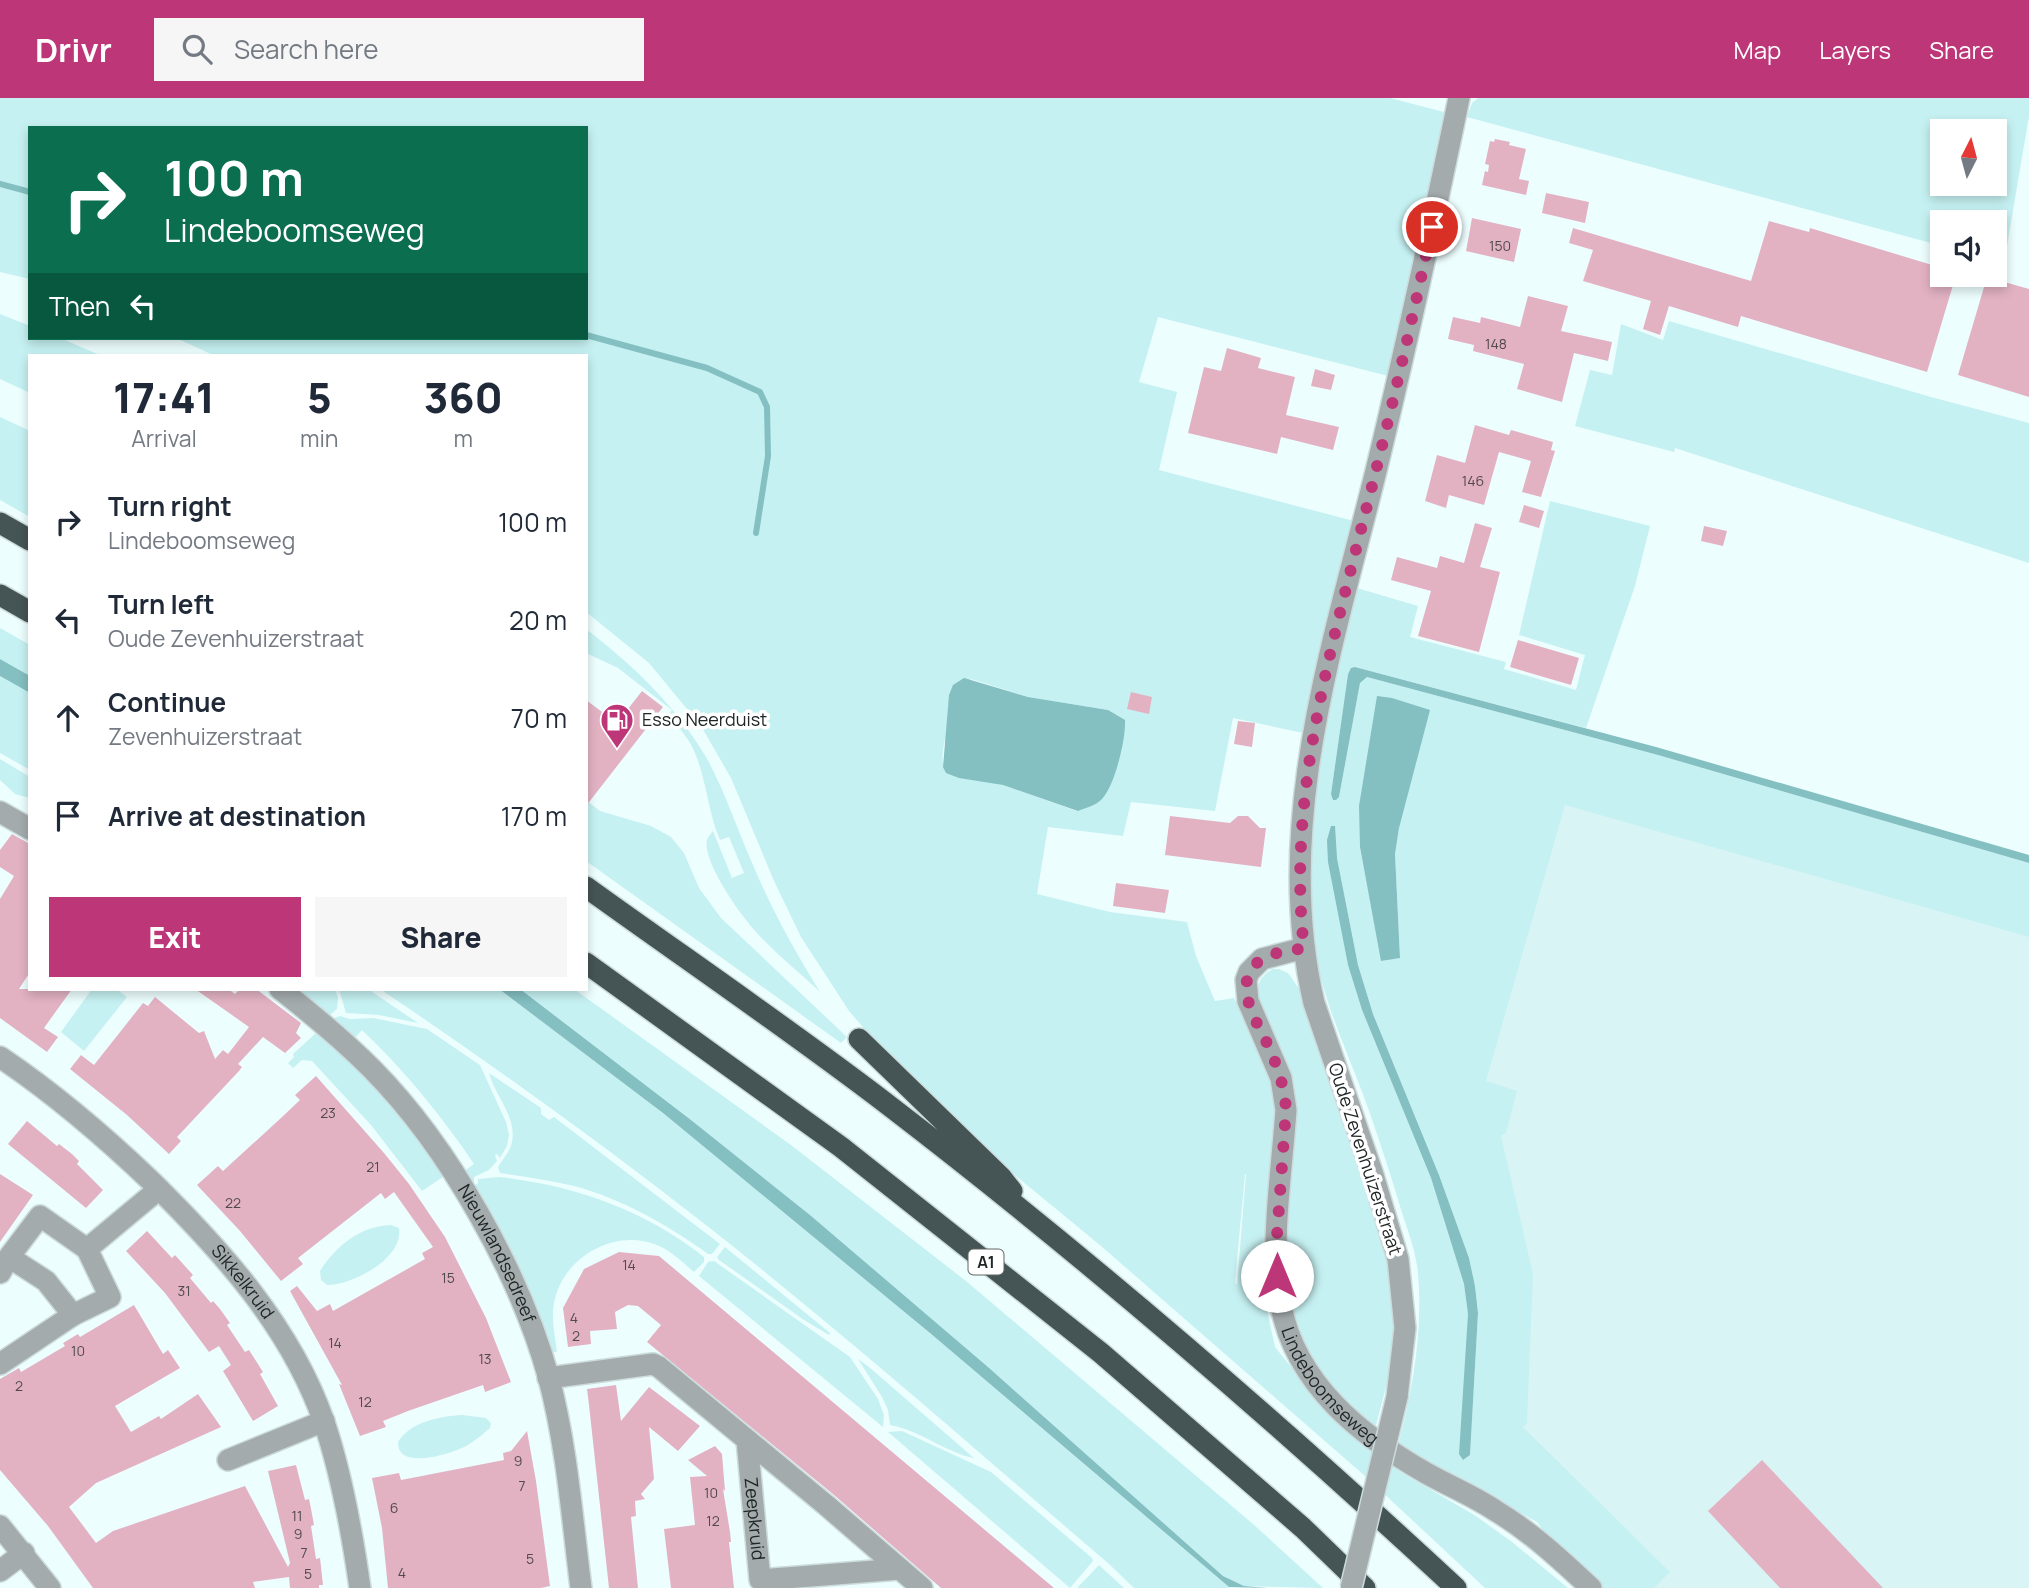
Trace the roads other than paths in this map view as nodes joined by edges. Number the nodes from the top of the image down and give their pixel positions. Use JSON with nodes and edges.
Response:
{"nodes":[{"id":1,"x":1460,"y":98,"type":"edge"},
{"id":2,"x":0,"y":523,"type":"edge"},
{"id":3,"x":28,"y":539,"type":"edge"},
{"id":4,"x":0,"y":595,"type":"edge"},
{"id":5,"x":28,"y":611,"type":"edge"},
{"id":6,"x":0,"y":812,"type":"edge"},
{"id":7,"x":28,"y":828,"type":"edge"},
{"id":8,"x":588,"y":888,"type":"edge"},
{"id":9,"x":1304,"y":948,"type":"junction"},
{"id":10,"x":588,"y":964,"type":"edge"},
{"id":11,"x":283,"y":991,"type":"edge"},
{"id":12,"x":859,"y":1039,"type":"dead end"},
{"id":13,"x":0,"y":1058,"type":"edge"},
{"id":14,"x":159,"y":1189,"type":"junction"},
{"id":15,"x":1042,"y":1228,"type":"junction"},
{"id":16,"x":87,"y":1249,"type":"junction"},
{"id":17,"x":4,"y":1265,"type":"edge"},
{"id":18,"x":73,"y":1315,"type":"junction"},
{"id":19,"x":0,"y":1364,"type":"edge"},
{"id":20,"x":548,"y":1378,"type":"junction"},
{"id":21,"x":324,"y":1421,"type":"junction"},
{"id":22,"x":747,"y":1440,"type":"junction"},
{"id":23,"x":228,"y":1460,"type":"dead end"},
{"id":24,"x":0,"y":1526,"type":"edge"},
{"id":25,"x":24,"y":1553,"type":"junction"},
{"id":26,"x":900,"y":1569,"type":"junction"},
{"id":27,"x":0,"y":1571,"type":"edge"},
{"id":28,"x":50,"y":1588,"type":"edge"},
{"id":29,"x":360,"y":1588,"type":"edge"},
{"id":30,"x":581,"y":1588,"type":"edge"},
{"id":31,"x":922,"y":1588,"type":"edge"},
{"id":32,"x":1351,"y":1588,"type":"edge"},
{"id":33,"x":1365,"y":1588,"type":"edge"},
{"id":34,"x":1456,"y":1588,"type":"edge"},
{"id":35,"x":1591,"y":1588,"type":"edge"}],
"edges":[{"from":1,"to":9,"type":"street","name":"Oude Zevenhuizerstraat"},
{"from":2,"to":3,"type":"highway"},
{"from":4,"to":5,"type":"highway"},
{"from":6,"to":7,"type":"street"},
{"from":8,"to":15,"type":"highway"},
{"from":9,"to":32,"type":"street","name":"Oude Zevenhuizerstraat","bridge":true},
{"from":9,"to":35,"type":"street","name":"Lindeboomseweg"},
{"from":10,"to":33,"type":"highway","number":"A1"},
{"from":11,"to":20,"type":"street","name":"Nieuwlandsedreef"},
{"from":12,"to":15,"type":"highway"},
{"from":13,"to":14,"type":"street","name":"Sikkelkruid"},
{"from":14,"to":16,"type":"street"},
{"from":14,"to":21,"type":"street","name":"Sikkelkruid"},
{"from":15,"to":34,"type":"highway"},
{"from":16,"to":17,"type":"street"},
{"from":16,"to":18,"type":"street"},
{"from":17,"to":18,"type":"street"},
{"from":18,"to":19,"type":"street"},
{"from":20,"to":22,"type":"street","name":"Zeepkruid"},
{"from":20,"to":30,"type":"street","name":"Nieuwlandsedreef"},
{"from":21,"to":23,"type":"street"},
{"from":21,"to":29,"type":"street","name":"Sikkelkruid"},
{"from":22,"to":26,"type":"street","name":"Zeepkruid"},
{"from":22,"to":26,"type":"street","name":"Zeepkruid"},
{"from":24,"to":25,"type":"street"},
{"from":25,"to":27,"type":"street"},
{"from":25,"to":28,"type":"street"},
{"from":26,"to":31,"type":"street","name":"Zeepkruid"}]}
